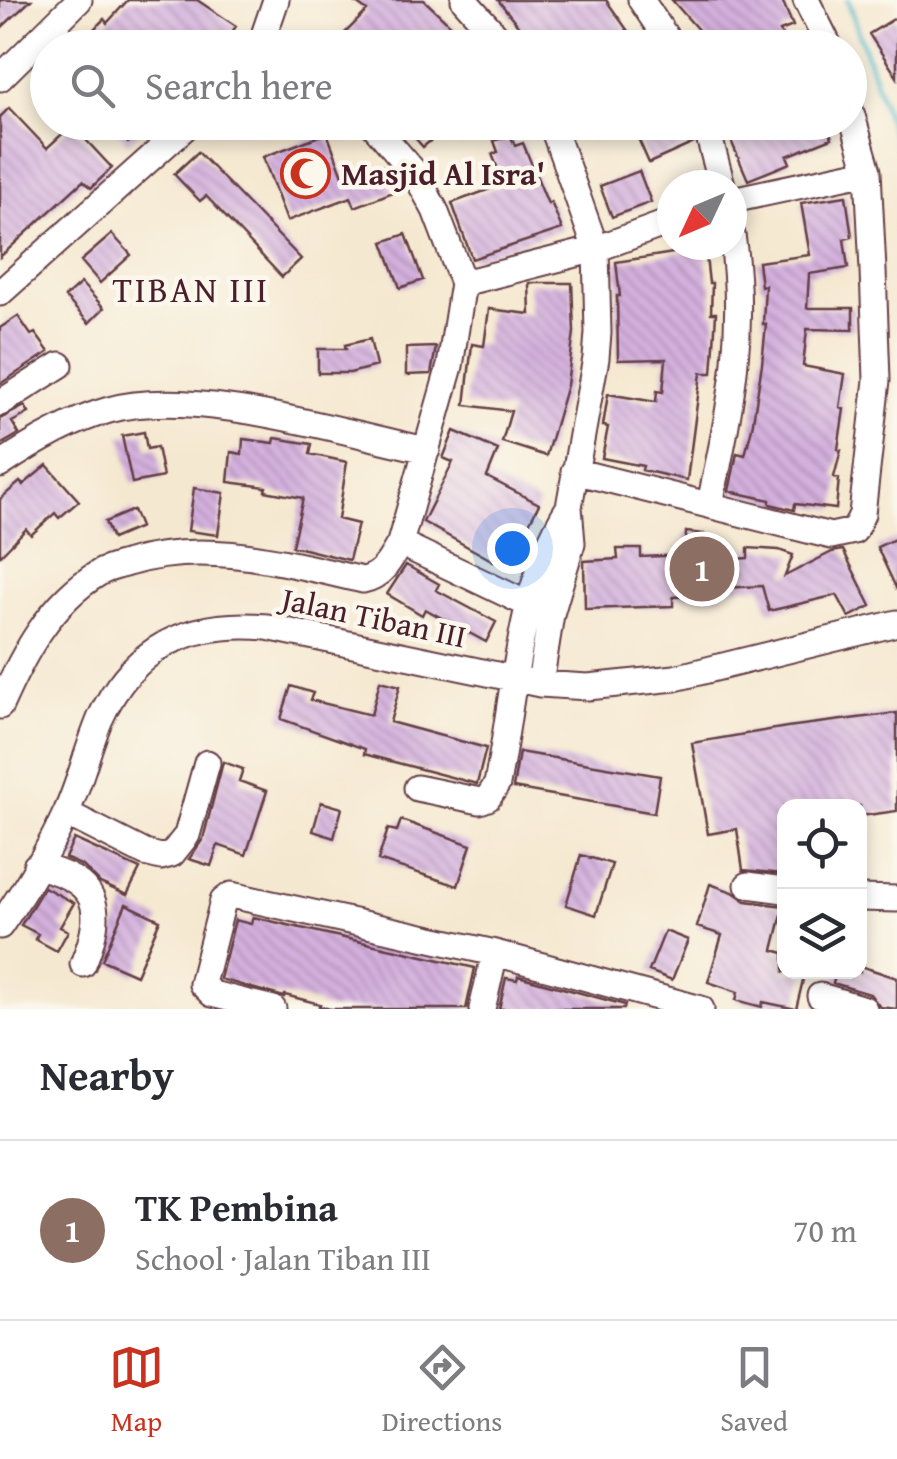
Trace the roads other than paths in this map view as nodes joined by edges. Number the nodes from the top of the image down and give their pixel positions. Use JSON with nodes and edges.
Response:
{"nodes":[{"id":1,"x":79,"y":0,"type":"edge"},
{"id":2,"x":276,"y":0,"type":"edge"},
{"id":3,"x":642,"y":0,"type":"edge"},
{"id":4,"x":806,"y":0,"type":"edge"},
{"id":5,"x":469,"y":2,"type":"edge"},
{"id":6,"x":49,"y":30,"type":"edge"},
{"id":7,"x":268,"y":30,"type":"edge"},
{"id":8,"x":492,"y":30,"type":"edge"},
{"id":9,"x":661,"y":30,"type":"edge"},
{"id":10,"x":821,"y":30,"type":"edge"},
{"id":11,"x":30,"y":48,"type":"edge"},
{"id":12,"x":0,"y":78,"type":"edge"},
{"id":13,"x":172,"y":140,"type":"edge"},
{"id":14,"x":387,"y":140,"type":"edge"},
{"id":15,"x":557,"y":140,"type":"edge"},
{"id":16,"x":710,"y":140,"type":"edge"},
{"id":17,"x":859,"y":140,"type":"edge"},
{"id":18,"x":718,"y":170,"type":"edge"},
{"id":19,"x":868,"y":171,"type":"junction"},
{"id":20,"x":747,"y":197,"type":"edge"},
{"id":21,"x":657,"y":227,"type":"edge"},
{"id":22,"x":596,"y":249,"type":"junction"},
{"id":23,"x":736,"y":260,"type":"edge"},
{"id":24,"x":463,"y":284,"type":"junction"},
{"id":25,"x":2,"y":289,"type":"edge"},
{"id":26,"x":60,"y":365,"type":"dead end"},
{"id":27,"x":0,"y":403,"type":"edge"},
{"id":28,"x":427,"y":450,"type":"junction"},
{"id":29,"x":0,"y":465,"type":"edge"},
{"id":30,"x":574,"y":471,"type":"junction"},
{"id":31,"x":710,"y":504,"type":"junction"},
{"id":32,"x":400,"y":543,"type":"junction"},
{"id":33,"x":540,"y":611,"type":"junction"},
{"id":34,"x":897,"y":623,"type":"edge"},
{"id":35,"x":527,"y":681,"type":"junction"},
{"id":36,"x":0,"y":706,"type":"edge"},
{"id":37,"x":207,"y":763,"type":"dead end"},
{"id":38,"x":417,"y":788,"type":"dead end"},
{"id":39,"x":66,"y":813,"type":"junction"},
{"id":40,"x":36,"y":866,"type":"junction"},
{"id":41,"x":748,"y":885,"type":"dead end"},
{"id":42,"x":777,"y":889,"type":"edge"},
{"id":43,"x":867,"y":898,"type":"edge"},
{"id":44,"x":897,"y":899,"type":"edge"},
{"id":45,"x":0,"y":926,"type":"edge"},
{"id":46,"x":495,"y":952,"type":"junction"},
{"id":47,"x":82,"y":964,"type":"dead end"},
{"id":48,"x":820,"y":992,"type":"edge"},
{"id":49,"x":273,"y":1009,"type":"edge"},
{"id":50,"x":482,"y":1009,"type":"edge"},
{"id":51,"x":701,"y":1009,"type":"edge"},
{"id":52,"x":864,"y":1009,"type":"edge"}],
"edges":[{"from":1,"to":6,"type":"street"},
{"from":2,"to":7,"type":"street"},
{"from":3,"to":9,"type":"street"},
{"from":4,"to":10,"type":"street"},
{"from":5,"to":8,"type":"street"},
{"from":11,"to":12,"type":"street"},
{"from":13,"to":25,"type":"street"},
{"from":14,"to":24,"type":"street"},
{"from":15,"to":22,"type":"street"},
{"from":16,"to":18,"type":"street"},
{"from":17,"to":19,"type":"street"},
{"from":19,"to":20,"type":"street"},
{"from":19,"to":31,"type":"street"},
{"from":21,"to":22,"type":"street"},
{"from":22,"to":24,"type":"street"},
{"from":22,"to":30,"type":"street"},
{"from":23,"to":31,"type":"street"},
{"from":24,"to":28,"type":"street"},
{"from":26,"to":27,"type":"street"},
{"from":28,"to":29,"type":"street"},
{"from":28,"to":32,"type":"street"},
{"from":30,"to":31,"type":"street"},
{"from":30,"to":33,"type":"street"},
{"from":32,"to":33,"type":"street"},
{"from":32,"to":36,"type":"street"},
{"from":33,"to":35,"type":"street"},
{"from":34,"to":35,"type":"street","name":"Jalan Tiban III"},
{"from":35,"to":38,"type":"street"},
{"from":35,"to":39,"type":"street","name":"Jalan Tiban III"},
{"from":37,"to":39,"type":"street"},
{"from":39,"to":40,"type":"street","name":"Jalan Tiban III"},
{"from":40,"to":45,"type":"street","name":"Jalan Tiban III"},
{"from":40,"to":47,"type":"street"},
{"from":41,"to":42,"type":"street"},
{"from":43,"to":44,"type":"street"},
{"from":46,"to":49,"type":"street"},
{"from":46,"to":50,"type":"street"},
{"from":46,"to":51,"type":"street"},
{"from":48,"to":52,"type":"street"}]}
